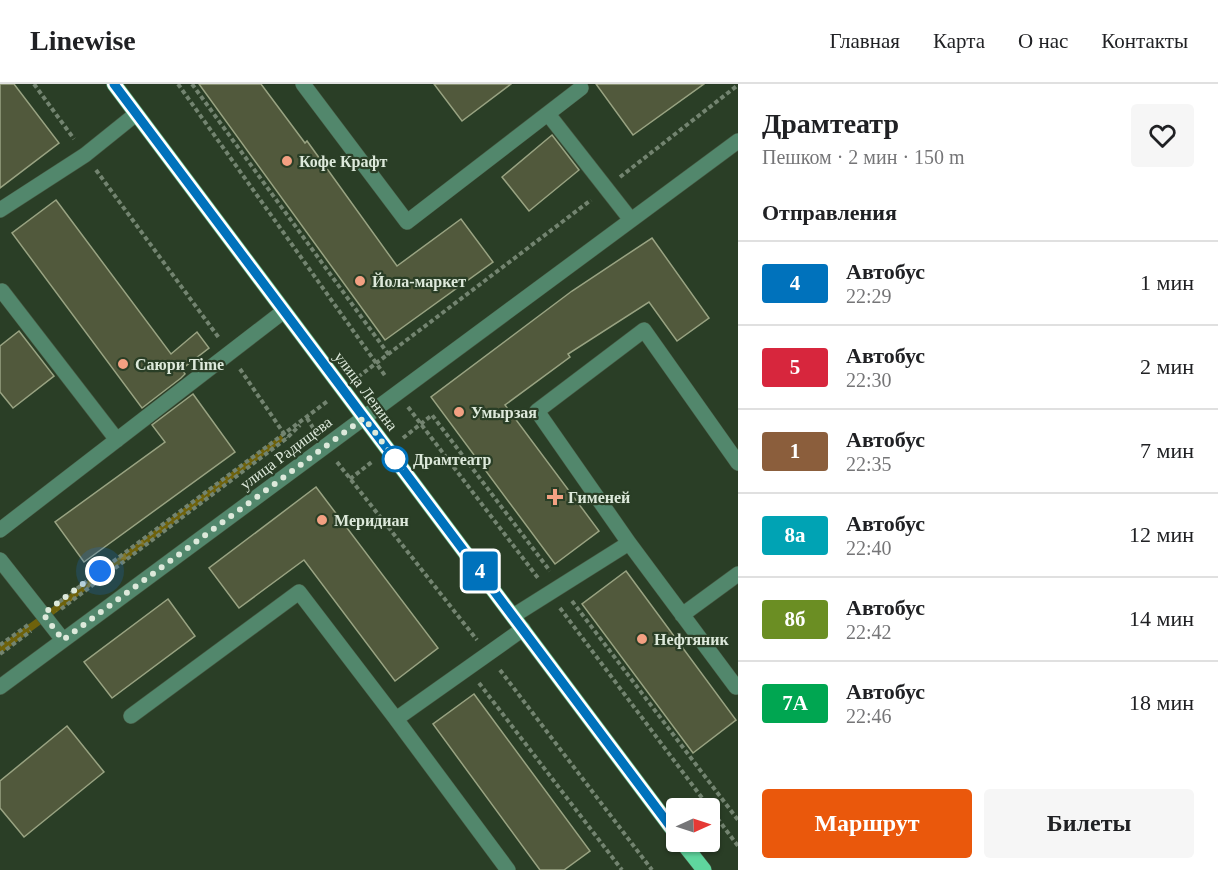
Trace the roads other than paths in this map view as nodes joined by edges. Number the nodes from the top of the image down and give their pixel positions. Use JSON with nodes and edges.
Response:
{"nodes":[{"id":1,"x":114,"y":84,"type":"edge"},
{"id":2,"x":303,"y":84,"type":"edge"},
{"id":3,"x":582,"y":85,"type":"edge"},
{"id":4,"x":136,"y":114,"type":"junction"},
{"id":5,"x":548,"y":114,"type":"junction"},
{"id":6,"x":738,"y":141,"type":"edge"},
{"id":7,"x":0,"y":210,"type":"edge"},
{"id":8,"x":631,"y":220,"type":"junction"},
{"id":9,"x":1,"y":288,"type":"edge"},
{"id":10,"x":284,"y":311,"type":"junction"},
{"id":11,"x":364,"y":418,"type":"junction"},
{"id":12,"x":117,"y":440,"type":"junction"},
{"id":13,"x":738,"y":463,"type":"edge"},
{"id":14,"x":0,"y":530,"type":"edge"},
{"id":15,"x":629,"y":543,"type":"junction"},
{"id":16,"x":0,"y":560,"type":"edge"},
{"id":17,"x":738,"y":574,"type":"edge"},
{"id":18,"x":682,"y":615,"type":"junction"},
{"id":19,"x":513,"y":616,"type":"junction"},
{"id":20,"x":523,"y":629,"type":"junction"},
{"id":21,"x":63,"y":640,"type":"junction"},
{"id":22,"x":0,"y":687,"type":"edge"},
{"id":23,"x":736,"y":687,"type":"dead end"},
{"id":24,"x":131,"y":716,"type":"dead end"},
{"id":25,"x":396,"y":719,"type":"junction"},
{"id":26,"x":666,"y":821,"type":"edge"},
{"id":27,"x":690,"y":852,"type":"edge"},
{"id":28,"x":508,"y":870,"type":"edge"},
{"id":29,"x":704,"y":870,"type":"edge"}],
"edges":[{"from":1,"to":4,"type":"main road","name":"улица Ленина"},
{"from":2,"to":5,"type":"street"},
{"from":3,"to":5,"type":"street"},
{"from":4,"to":7,"type":"street"},
{"from":4,"to":10,"type":"main road","name":"улица Ленина"},
{"from":5,"to":8,"type":"street"},
{"from":6,"to":8,"type":"street","name":"улица Радищева"},
{"from":8,"to":11,"type":"street","name":"улица Радищева"},
{"from":9,"to":12,"type":"street"},
{"from":10,"to":11,"type":"main road","name":"улица Ленина"},
{"from":10,"to":12,"type":"street"},
{"from":11,"to":19,"type":"main road","name":"улица Ленина"},
{"from":11,"to":21,"type":"street","name":"улица Радищева"},
{"from":12,"to":14,"type":"street"},
{"from":13,"to":15,"type":"street"},
{"from":15,"to":18,"type":"street"},
{"from":15,"to":19,"type":"street"},
{"from":16,"to":21,"type":"street"},
{"from":17,"to":18,"type":"street"},
{"from":18,"to":23,"type":"street"},
{"from":19,"to":20,"type":"main road","name":"улица Ленина"},
{"from":20,"to":25,"type":"street"},
{"from":20,"to":26,"type":"main road","name":"улица Ленина"},
{"from":21,"to":22,"type":"street","name":"улица Радищева"},
{"from":24,"to":25,"type":"street"},
{"from":25,"to":28,"type":"street"},
{"from":27,"to":29,"type":"main road"}]}
